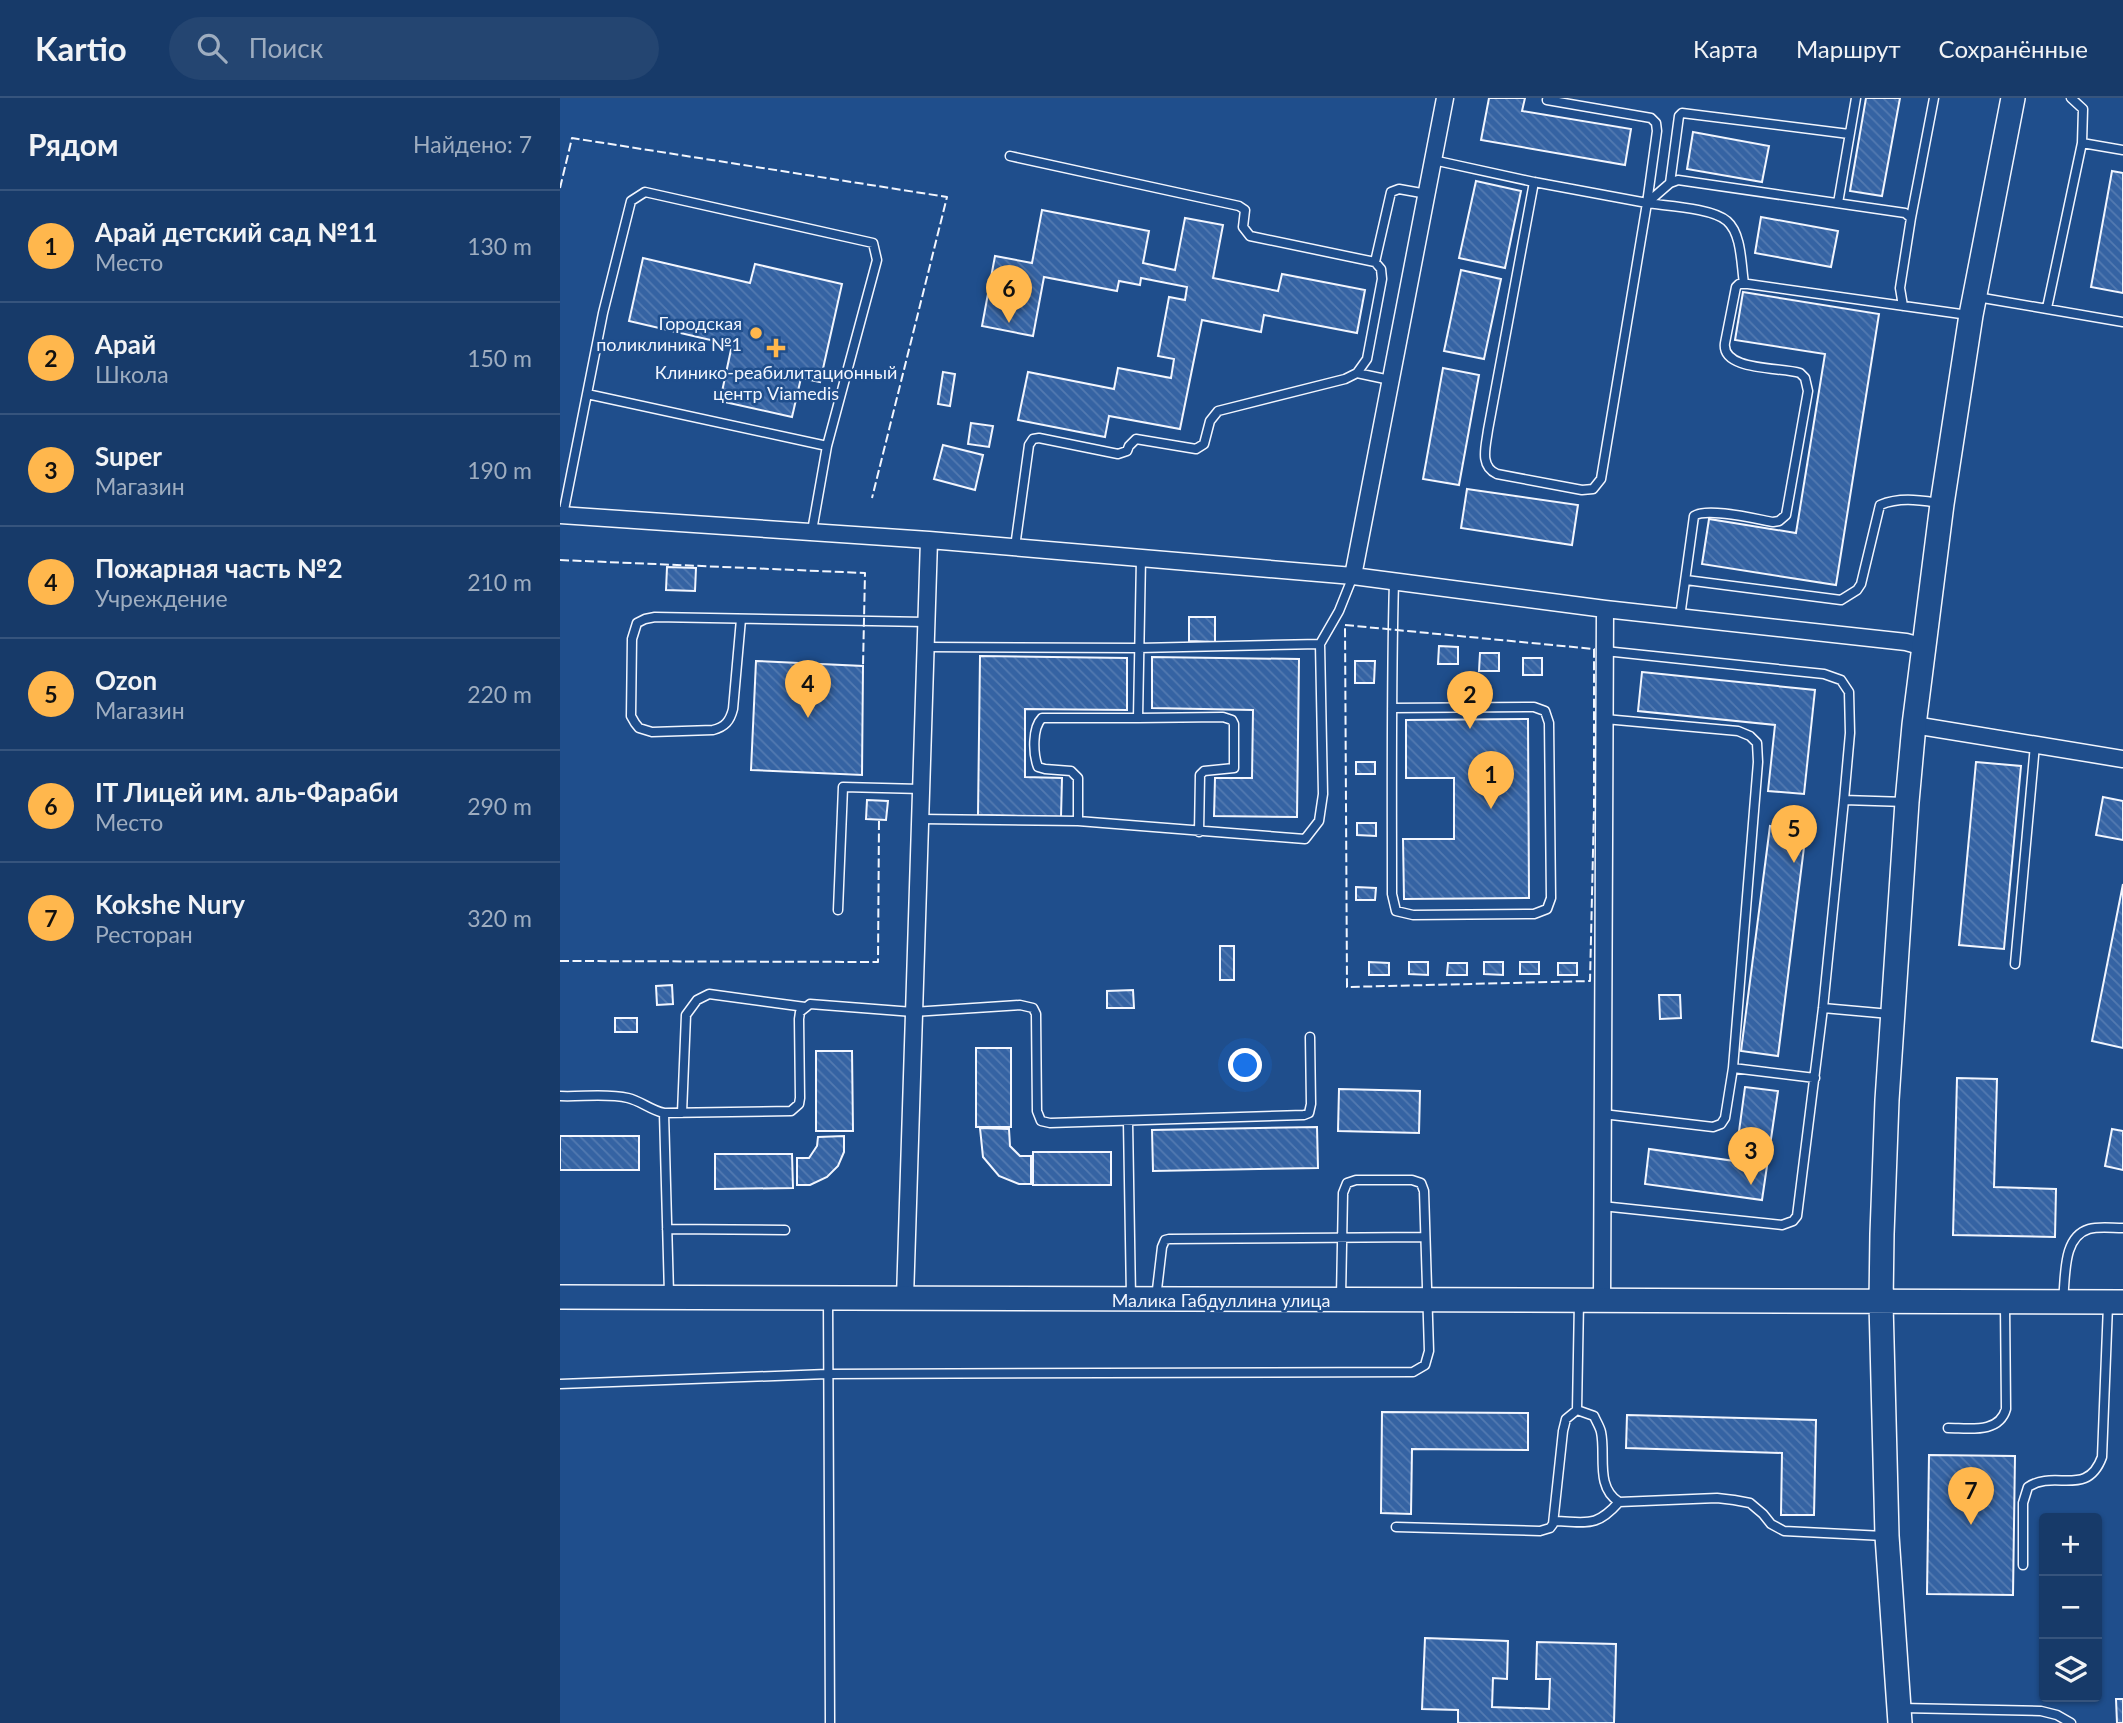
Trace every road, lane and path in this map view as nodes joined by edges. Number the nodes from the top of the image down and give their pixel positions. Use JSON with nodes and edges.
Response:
{"nodes":[{"id":1,"x":1445,"y":98,"type":"edge"},
{"id":2,"x":1856,"y":98,"type":"edge"},
{"id":3,"x":1934,"y":98,"type":"edge"},
{"id":4,"x":2013,"y":98,"type":"edge"},
{"id":5,"x":2071,"y":98,"type":"edge"},
{"id":6,"x":1547,"y":100,"type":"dead end"},
{"id":7,"x":1849,"y":134,"type":"junction"},
{"id":8,"x":2082,"y":143,"type":"junction"},
{"id":9,"x":2123,"y":150,"type":"edge"},
{"id":10,"x":1010,"y":156,"type":"dead end"},
{"id":11,"x":1433,"y":160,"type":"junction"},
{"id":12,"x":1534,"y":182,"type":"junction"},
{"id":13,"x":1670,"y":183,"type":"junction"},
{"id":14,"x":1427,"y":194,"type":"junction"},
{"id":15,"x":1647,"y":203,"type":"junction"},
{"id":16,"x":1838,"y":203,"type":"junction"},
{"id":17,"x":1911,"y":218,"type":"junction"},
{"id":18,"x":1375,"y":262,"type":"junction"},
{"id":19,"x":1744,"y":283,"type":"junction"},
{"id":20,"x":1903,"y":306,"type":"junction"},
{"id":21,"x":1973,"y":306,"type":"junction"},
{"id":22,"x":2047,"y":308,"type":"junction"},
{"id":23,"x":2123,"y":321,"type":"edge"},
{"id":24,"x":1357,"y":373,"type":"junction"},
{"id":25,"x":1390,"y":380,"type":"junction"},
{"id":26,"x":587,"y":394,"type":"junction"},
{"id":27,"x":827,"y":446,"type":"junction"},
{"id":28,"x":1942,"y":504,"type":"junction"},
{"id":29,"x":561,"y":515,"type":"edge"},
{"id":30,"x":811,"y":531,"type":"junction"},
{"id":31,"x":929,"y":540,"type":"junction"},
{"id":32,"x":1015,"y":547,"type":"junction"},
{"id":33,"x":1141,"y":558,"type":"junction"},
{"id":34,"x":1353,"y":576,"type":"junction"},
{"id":35,"x":1686,"y":580,"type":"junction"},
{"id":36,"x":1394,"y":582,"type":"junction"},
{"id":37,"x":1605,"y":609,"type":"junction"},
{"id":38,"x":1680,"y":617,"type":"junction"},
{"id":39,"x":741,"y":619,"type":"junction"},
{"id":40,"x":926,"y":622,"type":"junction"},
{"id":41,"x":1320,"y":644,"type":"junction"},
{"id":42,"x":926,"y":647,"type":"junction"},
{"id":43,"x":1924,"y":647,"type":"junction"},
{"id":44,"x":1139,"y":648,"type":"junction"},
{"id":45,"x":1605,"y":650,"type":"junction"},
{"id":46,"x":1392,"y":708,"type":"junction"},
{"id":47,"x":1138,"y":718,"type":"junction"},
{"id":48,"x":1605,"y":719,"type":"junction"},
{"id":49,"x":1914,"y":725,"type":"junction"},
{"id":50,"x":2035,"y":744,"type":"junction"},
{"id":51,"x":2123,"y":759,"type":"edge"},
{"id":52,"x":921,"y":789,"type":"junction"},
{"id":53,"x":1844,"y":800,"type":"junction"},
{"id":54,"x":1907,"y":802,"type":"junction"},
{"id":55,"x":921,"y":819,"type":"junction"},
{"id":56,"x":1078,"y":821,"type":"junction"},
{"id":57,"x":1199,"y":831,"type":"junction"},
{"id":58,"x":838,"y":910,"type":"dead end"},
{"id":59,"x":2015,"y":964,"type":"dead end"},
{"id":60,"x":805,"y":1007,"type":"junction"},
{"id":61,"x":1823,"y":1009,"type":"junction"},
{"id":62,"x":913,"y":1012,"type":"junction"},
{"id":63,"x":1893,"y":1014,"type":"junction"},
{"id":64,"x":1310,"y":1037,"type":"dead end"},
{"id":65,"x":1733,"y":1069,"type":"junction"},
{"id":66,"x":1815,"y":1078,"type":"junction"},
{"id":67,"x":560,"y":1096,"type":"edge"},
{"id":68,"x":664,"y":1113,"type":"junction"},
{"id":69,"x":682,"y":1113,"type":"junction"},
{"id":70,"x":1603,"y":1114,"type":"junction"},
{"id":71,"x":1128,"y":1122,"type":"junction"},
{"id":72,"x":1602,"y":1206,"type":"junction"},
{"id":73,"x":2123,"y":1228,"type":"edge"},
{"id":74,"x":667,"y":1229,"type":"junction"},
{"id":75,"x":785,"y":1230,"type":"dead end"},
{"id":76,"x":1342,"y":1237,"type":"junction"},
{"id":77,"x":1425,"y":1237,"type":"junction"},
{"id":78,"x":560,"y":1297,"type":"edge"},
{"id":79,"x":669,"y":1297,"type":"junction"},
{"id":80,"x":828,"y":1298,"type":"junction"},
{"id":81,"x":905,"y":1298,"type":"junction"},
{"id":82,"x":1131,"y":1299,"type":"junction"},
{"id":83,"x":1156,"y":1299,"type":"junction"},
{"id":84,"x":1341,"y":1300,"type":"junction"},
{"id":85,"x":1426,"y":1300,"type":"junction"},
{"id":86,"x":1579,"y":1301,"type":"junction"},
{"id":87,"x":1602,"y":1301,"type":"junction"},
{"id":88,"x":2005,"y":1302,"type":"junction"},
{"id":89,"x":2063,"y":1302,"type":"junction"},
{"id":90,"x":2116,"y":1302,"type":"edge"},
{"id":91,"x":1881,"y":1303,"type":"junction"},
{"id":92,"x":827,"y":1374,"type":"junction"},
{"id":93,"x":560,"y":1384,"type":"edge"},
{"id":94,"x":1577,"y":1410,"type":"junction"},
{"id":95,"x":1948,"y":1428,"type":"dead end"},
{"id":96,"x":1619,"y":1502,"type":"junction"},
{"id":97,"x":1555,"y":1521,"type":"junction"},
{"id":98,"x":1396,"y":1527,"type":"dead end"},
{"id":99,"x":1887,"y":1536,"type":"junction"},
{"id":100,"x":2024,"y":1565,"type":"dead end"},
{"id":101,"x":1900,"y":1715,"type":"edge"},
{"id":102,"x":830,"y":1723,"type":"edge"},
{"id":103,"x":2071,"y":1723,"type":"edge"}],
"edges":[{"from":1,"to":11,"type":"street"},
{"from":2,"to":7,"type":"lane"},
{"from":3,"to":17,"type":"lane"},
{"from":4,"to":21,"type":"street"},
{"from":5,"to":8,"type":"lane"},
{"from":6,"to":15,"type":"lane"},
{"from":7,"to":13,"type":"lane"},
{"from":7,"to":16,"type":"lane"},
{"from":8,"to":9,"type":"lane"},
{"from":8,"to":22,"type":"lane"},
{"from":10,"to":18,"type":"lane"},
{"from":11,"to":12,"type":"lane"},
{"from":11,"to":14,"type":"street"},
{"from":12,"to":15,"type":"lane"},
{"from":12,"to":15,"type":"lane"},
{"from":13,"to":15,"type":"lane"},
{"from":13,"to":16,"type":"lane"},
{"from":14,"to":18,"type":"lane"},
{"from":14,"to":25,"type":"street"},
{"from":15,"to":19,"type":"lane"},
{"from":16,"to":17,"type":"lane"},
{"from":17,"to":20,"type":"lane"},
{"from":18,"to":24,"type":"lane"},
{"from":19,"to":20,"type":"lane"},
{"from":19,"to":35,"type":"lane"},
{"from":20,"to":21,"type":"lane"},
{"from":21,"to":22,"type":"lane"},
{"from":21,"to":28,"type":"street"},
{"from":22,"to":23,"type":"lane"},
{"from":24,"to":25,"type":"lane"},
{"from":24,"to":32,"type":"lane"},
{"from":25,"to":34,"type":"street"},
{"from":26,"to":27,"type":"lane"},
{"from":26,"to":27,"type":"lane"},
{"from":26,"to":29,"type":"lane"},
{"from":27,"to":30,"type":"lane"},
{"from":28,"to":35,"type":"lane"},
{"from":28,"to":43,"type":"street"},
{"from":29,"to":30,"type":"street"},
{"from":30,"to":31,"type":"street"},
{"from":31,"to":32,"type":"street"},
{"from":31,"to":40,"type":"street"},
{"from":32,"to":33,"type":"street"},
{"from":33,"to":34,"type":"street"},
{"from":33,"to":44,"type":"lane"},
{"from":34,"to":36,"type":"street"},
{"from":34,"to":41,"type":"lane"},
{"from":35,"to":38,"type":"lane"},
{"from":36,"to":37,"type":"street"},
{"from":36,"to":46,"type":"lane"},
{"from":37,"to":38,"type":"street"},
{"from":37,"to":45,"type":"street"},
{"from":38,"to":43,"type":"street"},
{"from":39,"to":39,"type":"lane"},
{"from":39,"to":40,"type":"lane"},
{"from":40,"to":42,"type":"street"},
{"from":41,"to":44,"type":"lane"},
{"from":41,"to":57,"type":"lane"},
{"from":42,"to":44,"type":"lane"},
{"from":42,"to":52,"type":"street"},
{"from":43,"to":49,"type":"street"},
{"from":44,"to":47,"type":"lane"},
{"from":45,"to":48,"type":"street"},
{"from":45,"to":53,"type":"lane"},
{"from":46,"to":46,"type":"lane"},
{"from":47,"to":56,"type":"lane"},
{"from":47,"to":57,"type":"lane"},
{"from":48,"to":65,"type":"lane"},
{"from":48,"to":70,"type":"street"},
{"from":49,"to":50,"type":"street"},
{"from":49,"to":54,"type":"street"},
{"from":50,"to":51,"type":"street"},
{"from":50,"to":59,"type":"lane"},
{"from":52,"to":55,"type":"street"},
{"from":52,"to":58,"type":"lane"},
{"from":53,"to":54,"type":"lane"},
{"from":53,"to":61,"type":"lane"},
{"from":54,"to":63,"type":"street"},
{"from":55,"to":56,"type":"lane"},
{"from":55,"to":62,"type":"street"},
{"from":56,"to":57,"type":"lane"},
{"from":60,"to":62,"type":"lane"},
{"from":60,"to":69,"type":"lane"},
{"from":60,"to":69,"type":"lane"},
{"from":61,"to":63,"type":"lane"},
{"from":61,"to":66,"type":"lane"},
{"from":62,"to":71,"type":"lane"},
{"from":62,"to":81,"type":"street"},
{"from":63,"to":91,"type":"street"},
{"from":64,"to":71,"type":"lane"},
{"from":65,"to":66,"type":"lane"},
{"from":65,"to":70,"type":"lane"},
{"from":66,"to":72,"type":"lane"},
{"from":67,"to":68,"type":"lane"},
{"from":68,"to":69,"type":"lane"},
{"from":68,"to":74,"type":"lane"},
{"from":70,"to":72,"type":"street"},
{"from":71,"to":82,"type":"lane"},
{"from":72,"to":87,"type":"street"},
{"from":73,"to":89,"type":"lane"},
{"from":74,"to":75,"type":"lane"},
{"from":74,"to":79,"type":"lane"},
{"from":76,"to":77,"type":"lane"},
{"from":76,"to":77,"type":"lane"},
{"from":76,"to":83,"type":"lane"},
{"from":76,"to":84,"type":"lane"},
{"from":77,"to":85,"type":"lane"},
{"from":78,"to":79,"type":"street","name":"Малика Габдуллина улица"},
{"from":79,"to":80,"type":"street","name":"Малика Габдуллина улица"},
{"from":80,"to":81,"type":"street","name":"Малика Габдуллина улица"},
{"from":80,"to":92,"type":"lane"},
{"from":81,"to":82,"type":"street","name":"Малика Габдуллина улица"},
{"from":82,"to":83,"type":"street","name":"Малика Габдуллина улица"},
{"from":83,"to":84,"type":"street","name":"Малика Габдуллина улица"},
{"from":84,"to":85,"type":"street","name":"Малика Габдуллина улица"},
{"from":85,"to":86,"type":"street","name":"Малика Габдуллина улица"},
{"from":85,"to":92,"type":"lane"},
{"from":86,"to":87,"type":"street","name":"Малика Габдуллина улица"},
{"from":86,"to":94,"type":"lane"},
{"from":87,"to":91,"type":"street","name":"Малика Габдуллина улица"},
{"from":88,"to":89,"type":"street","name":"Малика Габдуллина улица"},
{"from":88,"to":91,"type":"street","name":"Малика Габдуллина улица"},
{"from":88,"to":95,"type":"lane"},
{"from":89,"to":90,"type":"street","name":"Малика Габдуллина улица"},
{"from":90,"to":100,"type":"lane"},
{"from":91,"to":99,"type":"street"},
{"from":92,"to":93,"type":"lane"},
{"from":92,"to":102,"type":"lane"},
{"from":94,"to":96,"type":"lane"},
{"from":94,"to":97,"type":"lane"},
{"from":96,"to":97,"type":"lane"},
{"from":96,"to":99,"type":"lane"},
{"from":97,"to":98,"type":"lane"},
{"from":99,"to":101,"type":"street"},
{"from":101,"to":103,"type":"lane"}]}
